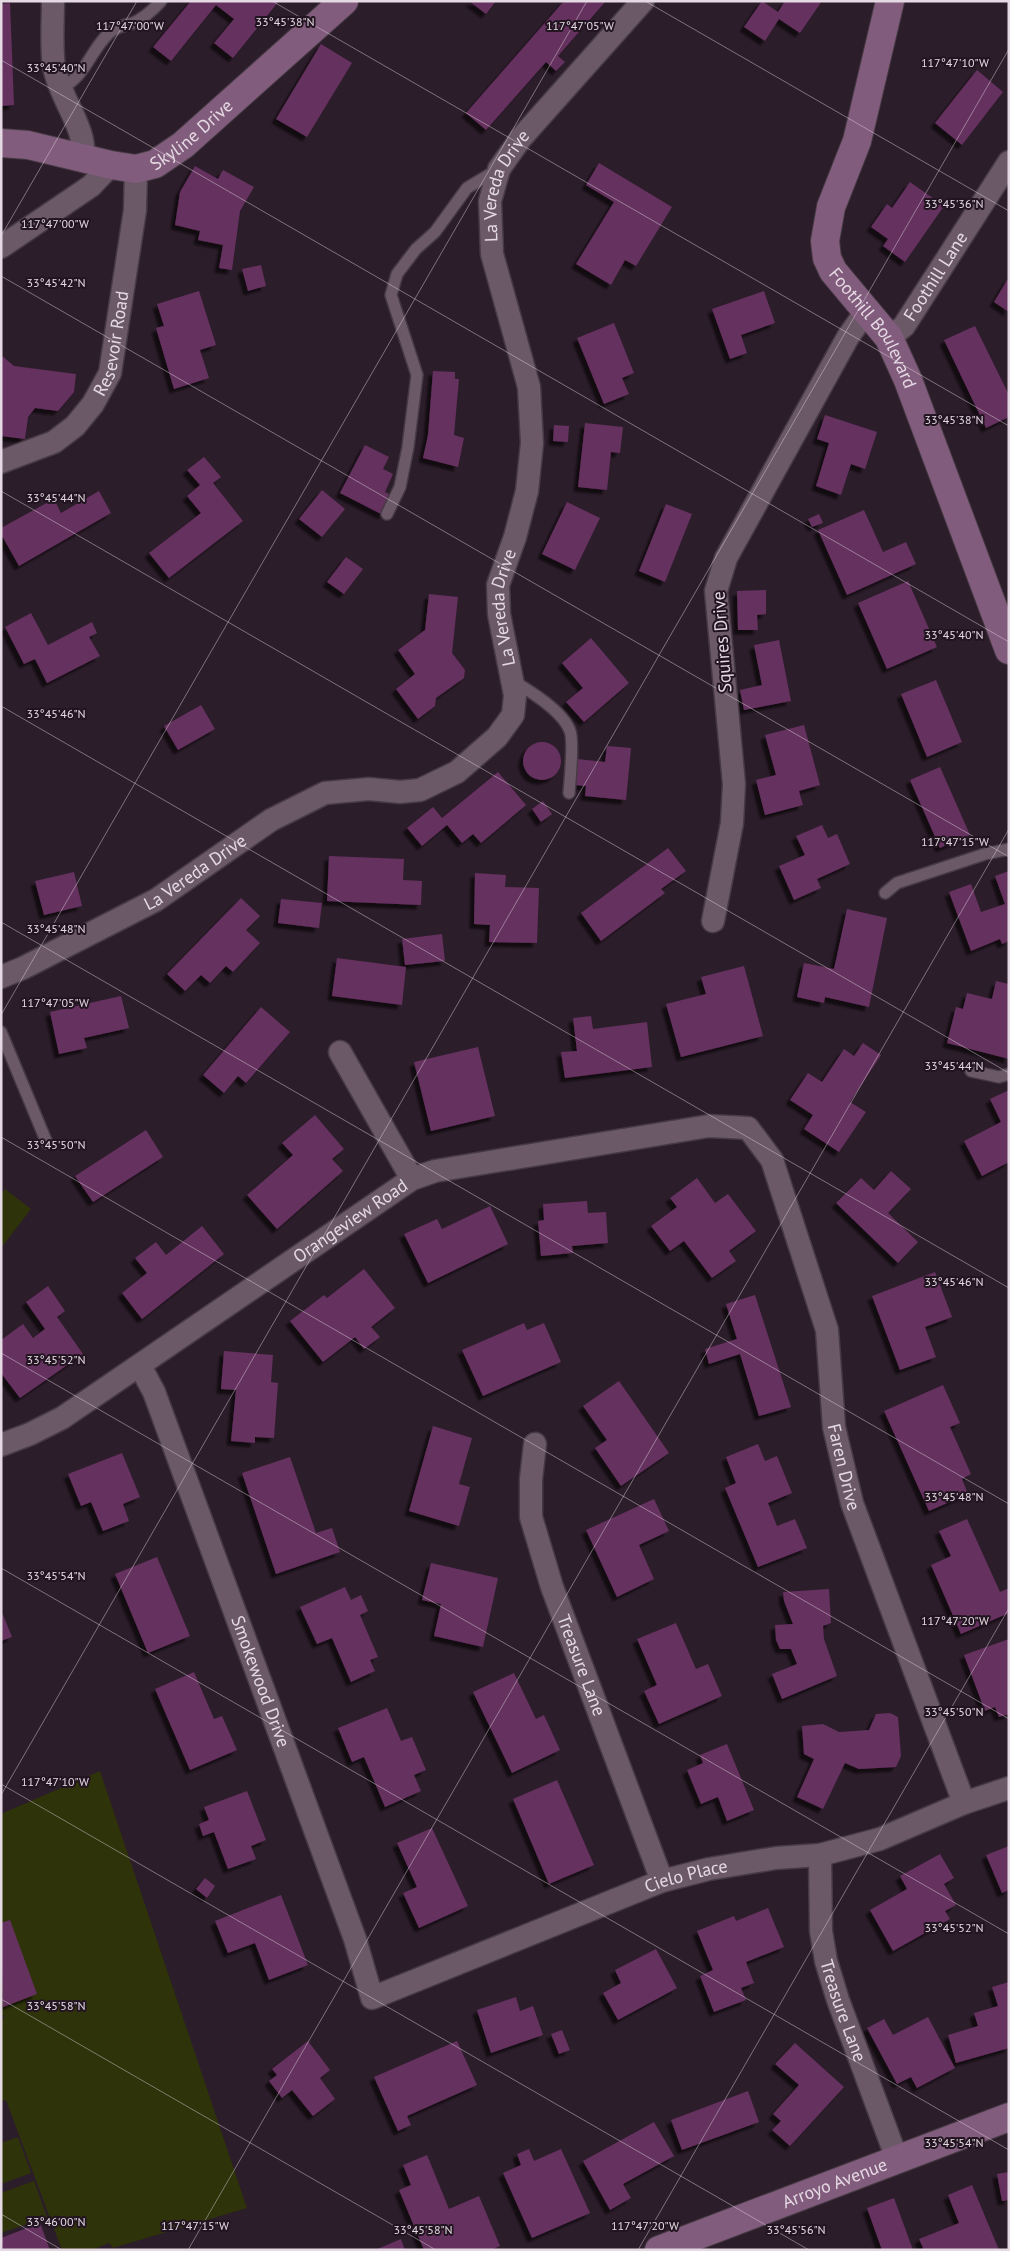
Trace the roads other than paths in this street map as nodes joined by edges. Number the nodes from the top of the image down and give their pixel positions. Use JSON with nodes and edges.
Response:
{"nodes":[{"id":1,"x":53,"y":1,"type":"edge"},
{"id":2,"x":161,"y":1,"type":"edge"},
{"id":3,"x":344,"y":1,"type":"edge"},
{"id":4,"x":643,"y":1,"type":"edge"},
{"id":5,"x":890,"y":1,"type":"edge"},
{"id":6,"x":60,"y":89,"type":"junction"},
{"id":7,"x":1,"y":143,"type":"edge"},
{"id":8,"x":83,"y":158,"type":"junction"},
{"id":9,"x":1009,"y":162,"type":"edge"},
{"id":10,"x":124,"y":167,"type":"junction"},
{"id":11,"x":499,"y":169,"type":"junction"},
{"id":12,"x":1,"y":247,"type":"edge"},
{"id":13,"x":867,"y":310,"type":"junction"},
{"id":14,"x":890,"y":338,"type":"junction"},
{"id":15,"x":1,"y":462,"type":"edge"},
{"id":16,"x":387,"y":514,"type":"dead end"},
{"id":17,"x":1009,"y":650,"type":"edge"},
{"id":18,"x":513,"y":681,"type":"junction"},
{"id":19,"x":568,"y":793,"type":"dead end"},
{"id":20,"x":1009,"y":850,"type":"edge"},
{"id":21,"x":886,"y":893,"type":"dead end"},
{"id":22,"x":713,"y":921,"type":"dead end"},
{"id":23,"x":1,"y":976,"type":"edge"},
{"id":24,"x":1,"y":1032,"type":"edge"},
{"id":25,"x":340,"y":1052,"type":"dead end"},
{"id":26,"x":971,"y":1071,"type":"dead end"},
{"id":27,"x":1009,"y":1074,"type":"edge"},
{"id":28,"x":748,"y":1128,"type":"joint"},
{"id":29,"x":47,"y":1143,"type":"dead end"},
{"id":30,"x":412,"y":1179,"type":"junction"},
{"id":31,"x":140,"y":1366,"type":"junction"},
{"id":32,"x":1,"y":1444,"type":"edge"},
{"id":33,"x":535,"y":1444,"type":"dead end"},
{"id":34,"x":1009,"y":1788,"type":"edge"},
{"id":35,"x":964,"y":1803,"type":"junction"},
{"id":36,"x":820,"y":1855,"type":"junction"},
{"id":37,"x":662,"y":1881,"type":"junction"},
{"id":38,"x":372,"y":1998,"type":"joint"},
{"id":39,"x":1009,"y":2118,"type":"edge"},
{"id":40,"x":897,"y":2159,"type":"junction"},
{"id":41,"x":659,"y":2250,"type":"edge"}],
"edges":[{"from":1,"to":6,"type":"street"},
{"from":2,"to":6,"type":"lane"},
{"from":3,"to":10,"type":"street","name":"Skyline Drive"},
{"from":4,"to":11,"type":"street","name":"La Vereda Drive"},
{"from":5,"to":13,"type":"street","name":"Foothill Boulevard"},
{"from":6,"to":8,"type":"street"},
{"from":7,"to":8,"type":"street"},
{"from":8,"to":10,"type":"street"},
{"from":9,"to":14,"type":"street","name":"Foothill Lane"},
{"from":10,"to":12,"type":"street"},
{"from":10,"to":15,"type":"street","name":"Resevoir Road"},
{"from":11,"to":16,"type":"lane"},
{"from":11,"to":18,"type":"street","name":"La Vereda Drive"},
{"from":13,"to":14,"type":"street","name":"Foothill Boulevard"},
{"from":13,"to":22,"type":"street","name":"Squires Drive"},
{"from":14,"to":17,"type":"street","name":"Foothill Boulevard"},
{"from":18,"to":19,"type":"lane"},
{"from":18,"to":23,"type":"street","name":"La Vereda Drive"},
{"from":20,"to":21,"type":"lane"},
{"from":24,"to":29,"type":"lane"},
{"from":25,"to":30,"type":"street"},
{"from":26,"to":27,"type":"lane"},
{"from":28,"to":30,"type":"street","name":"Orangeview Road"},
{"from":28,"to":35,"type":"street","name":"Faren Drive"},
{"from":30,"to":31,"type":"street","name":"Orangeview Road"},
{"from":31,"to":32,"type":"street","name":"Orangeview Road"},
{"from":31,"to":38,"type":"street","name":"Smokewood Drive"},
{"from":33,"to":37,"type":"street","name":"Treasure Lane"},
{"from":34,"to":35,"type":"street","name":"Cielo Place"},
{"from":35,"to":36,"type":"street","name":"Cielo Place"},
{"from":36,"to":37,"type":"street","name":"Cielo Place"},
{"from":36,"to":40,"type":"street","name":"Treasure Lane"},
{"from":37,"to":38,"type":"street","name":"Cielo Place"},
{"from":39,"to":40,"type":"street","name":"Arroyo Avenue"},
{"from":40,"to":41,"type":"street","name":"Arroyo Avenue"}]}
